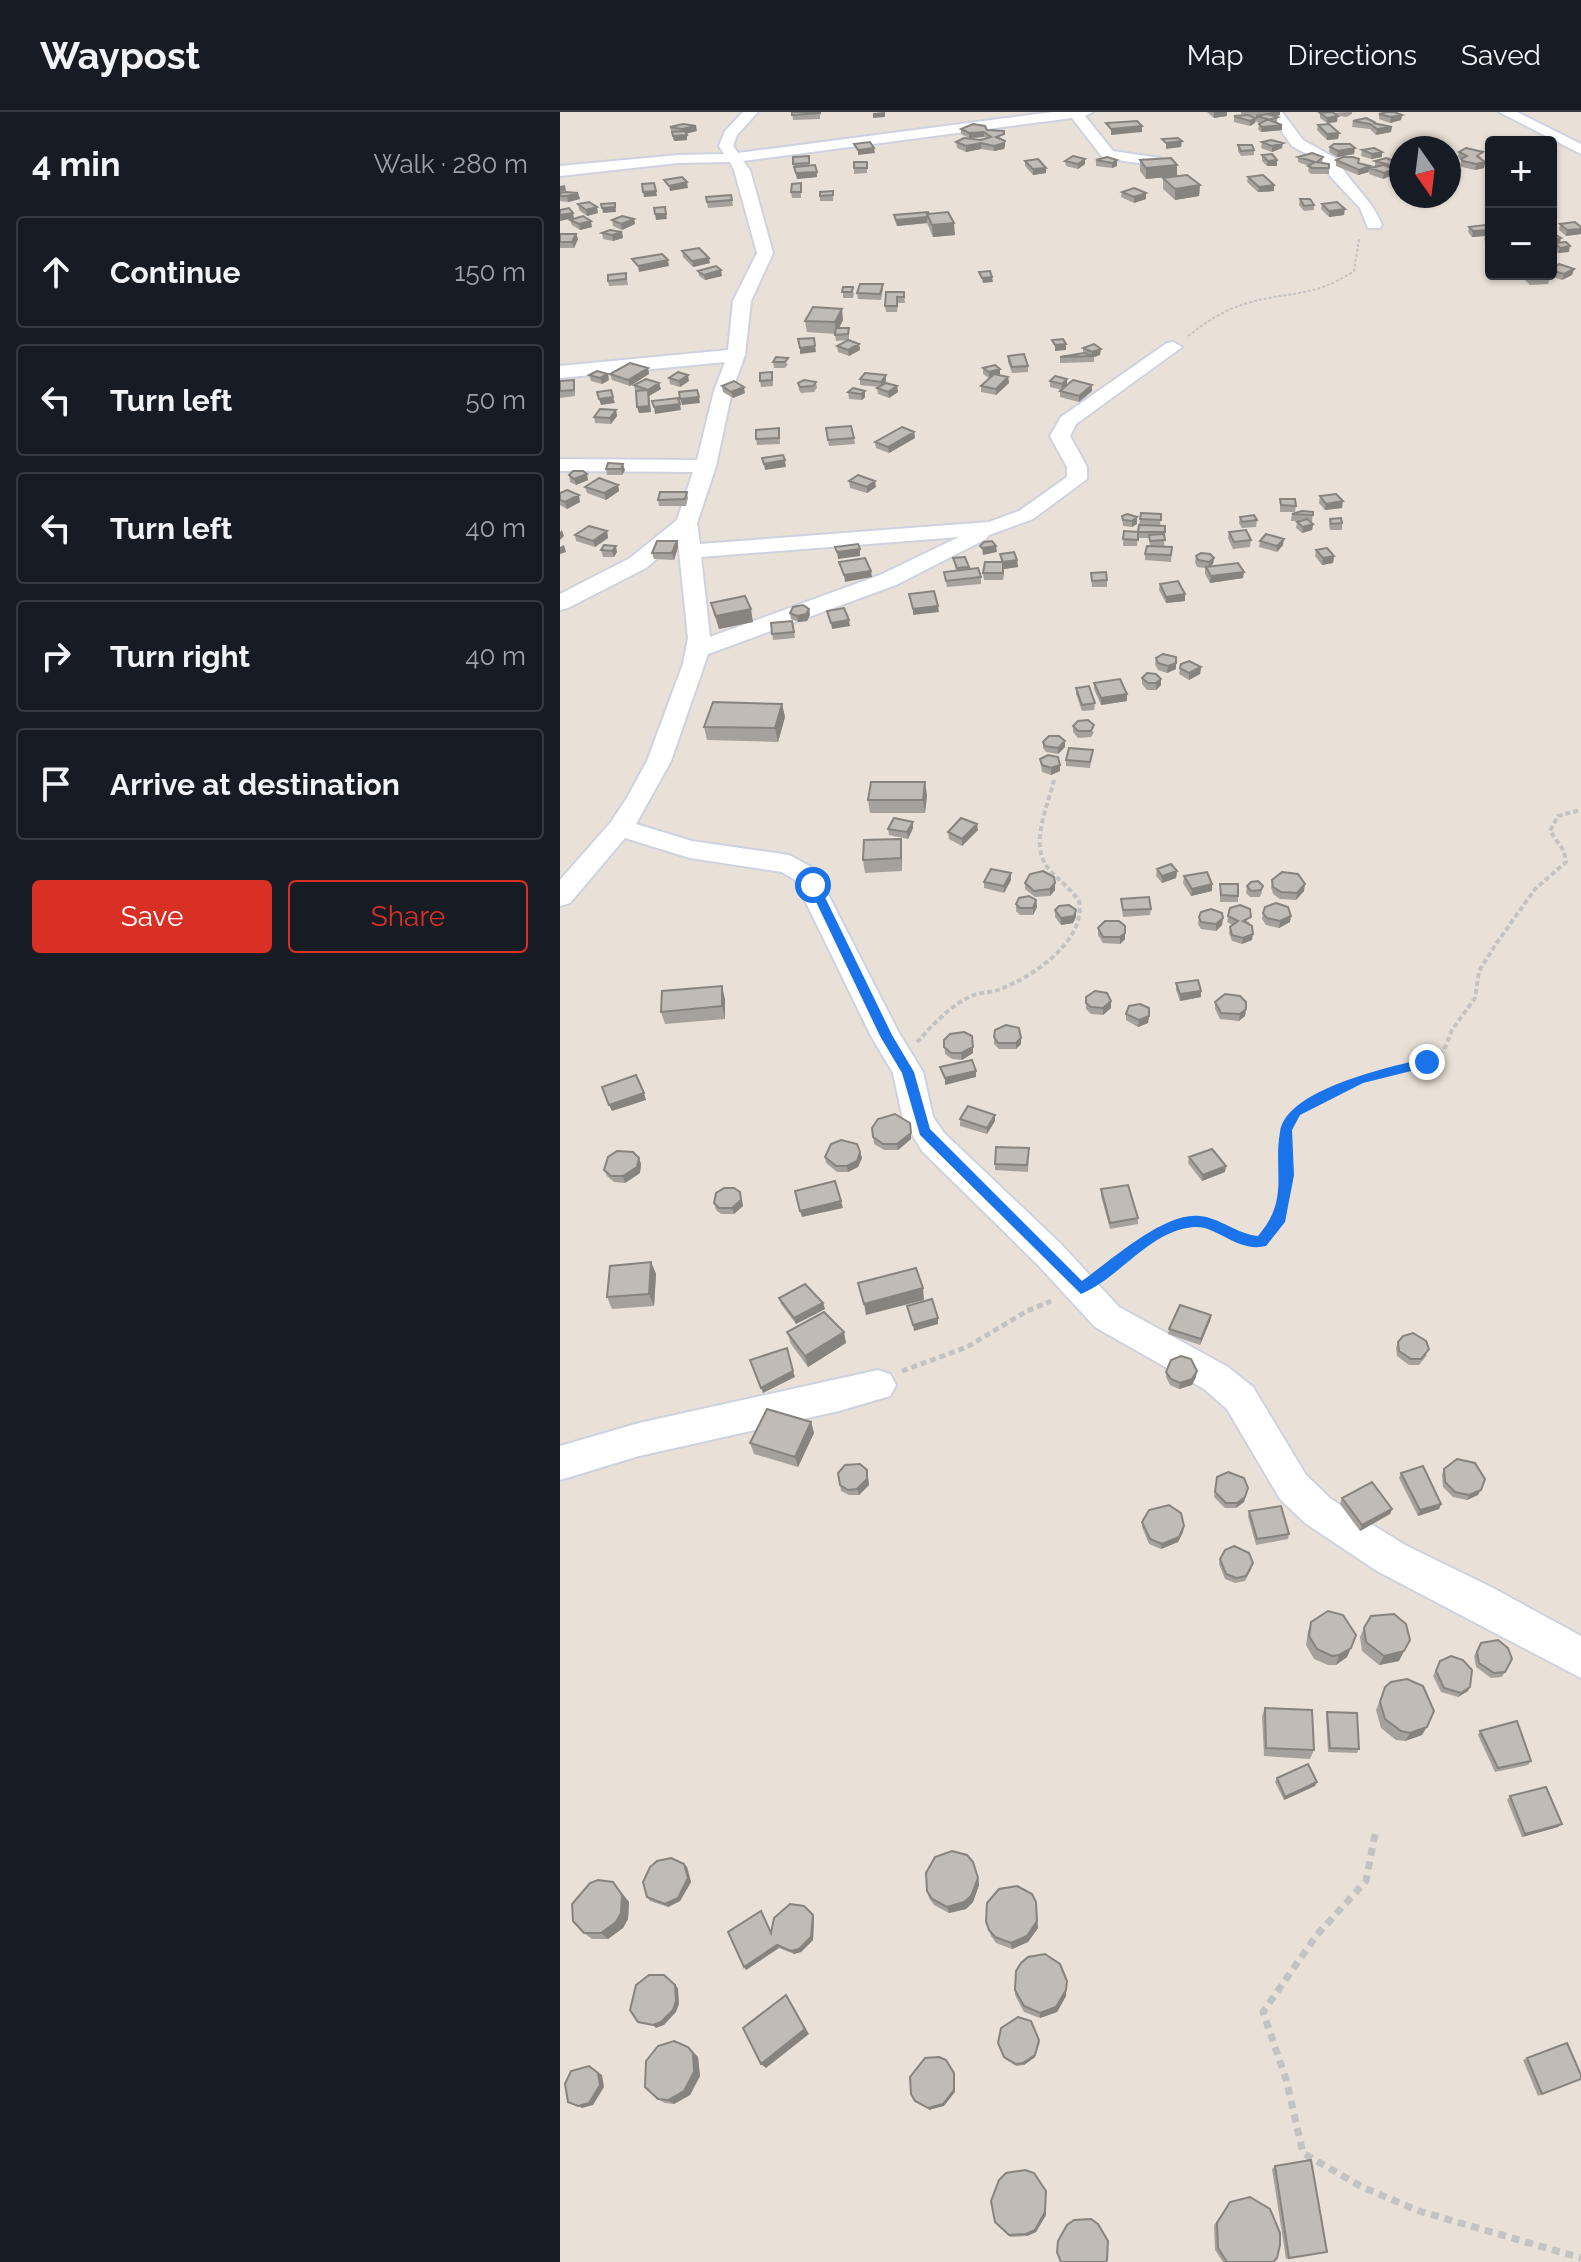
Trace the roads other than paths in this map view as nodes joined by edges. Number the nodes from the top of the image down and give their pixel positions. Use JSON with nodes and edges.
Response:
{"nodes":[{"id":1,"x":751,"y":112,"type":"edge"},
{"id":2,"x":1275,"y":112,"type":"edge"},
{"id":3,"x":1506,"y":112,"type":"edge"},
{"id":4,"x":1080,"y":113,"type":"edge"},
{"id":5,"x":1581,"y":150,"type":"edge"},
{"id":6,"x":732,"y":158,"type":"junction"},
{"id":7,"x":1160,"y":162,"type":"edge"},
{"id":8,"x":560,"y":171,"type":"edge"},
{"id":9,"x":1374,"y":225,"type":"road end"},
{"id":10,"x":1173,"y":347,"type":"road end"},
{"id":11,"x":736,"y":355,"type":"junction"},
{"id":12,"x":560,"y":372,"type":"edge"},
{"id":13,"x":560,"y":465,"type":"edge"},
{"id":14,"x":706,"y":466,"type":"junction"},
{"id":15,"x":687,"y":523,"type":"junction"},
{"id":16,"x":992,"y":528,"type":"junction"},
{"id":17,"x":691,"y":551,"type":"junction"},
{"id":18,"x":560,"y":603,"type":"edge"},
{"id":19,"x":697,"y":650,"type":"junction"},
{"id":20,"x":620,"y":828,"type":"junction"},
{"id":21,"x":560,"y":897,"type":"edge"},
{"id":22,"x":878,"y":1385,"type":"road end"},
{"id":23,"x":560,"y":1463,"type":"edge"},
{"id":24,"x":1581,"y":1658,"type":"edge"}],
"edges":[{"from":1,"to":6,"type":"street"},
{"from":2,"to":9,"type":"street"},
{"from":3,"to":5,"type":"street"},
{"from":4,"to":6,"type":"street"},
{"from":4,"to":7,"type":"street"},
{"from":6,"to":8,"type":"street"},
{"from":6,"to":11,"type":"street"},
{"from":10,"to":16,"type":"street"},
{"from":11,"to":12,"type":"street"},
{"from":11,"to":14,"type":"street"},
{"from":13,"to":14,"type":"street"},
{"from":14,"to":15,"type":"street"},
{"from":15,"to":17,"type":"street"},
{"from":15,"to":18,"type":"street"},
{"from":16,"to":17,"type":"street"},
{"from":16,"to":19,"type":"street"},
{"from":17,"to":19,"type":"street"},
{"from":19,"to":20,"type":"street"},
{"from":20,"to":21,"type":"street"},
{"from":20,"to":24,"type":"street"},
{"from":22,"to":23,"type":"street"}]}
